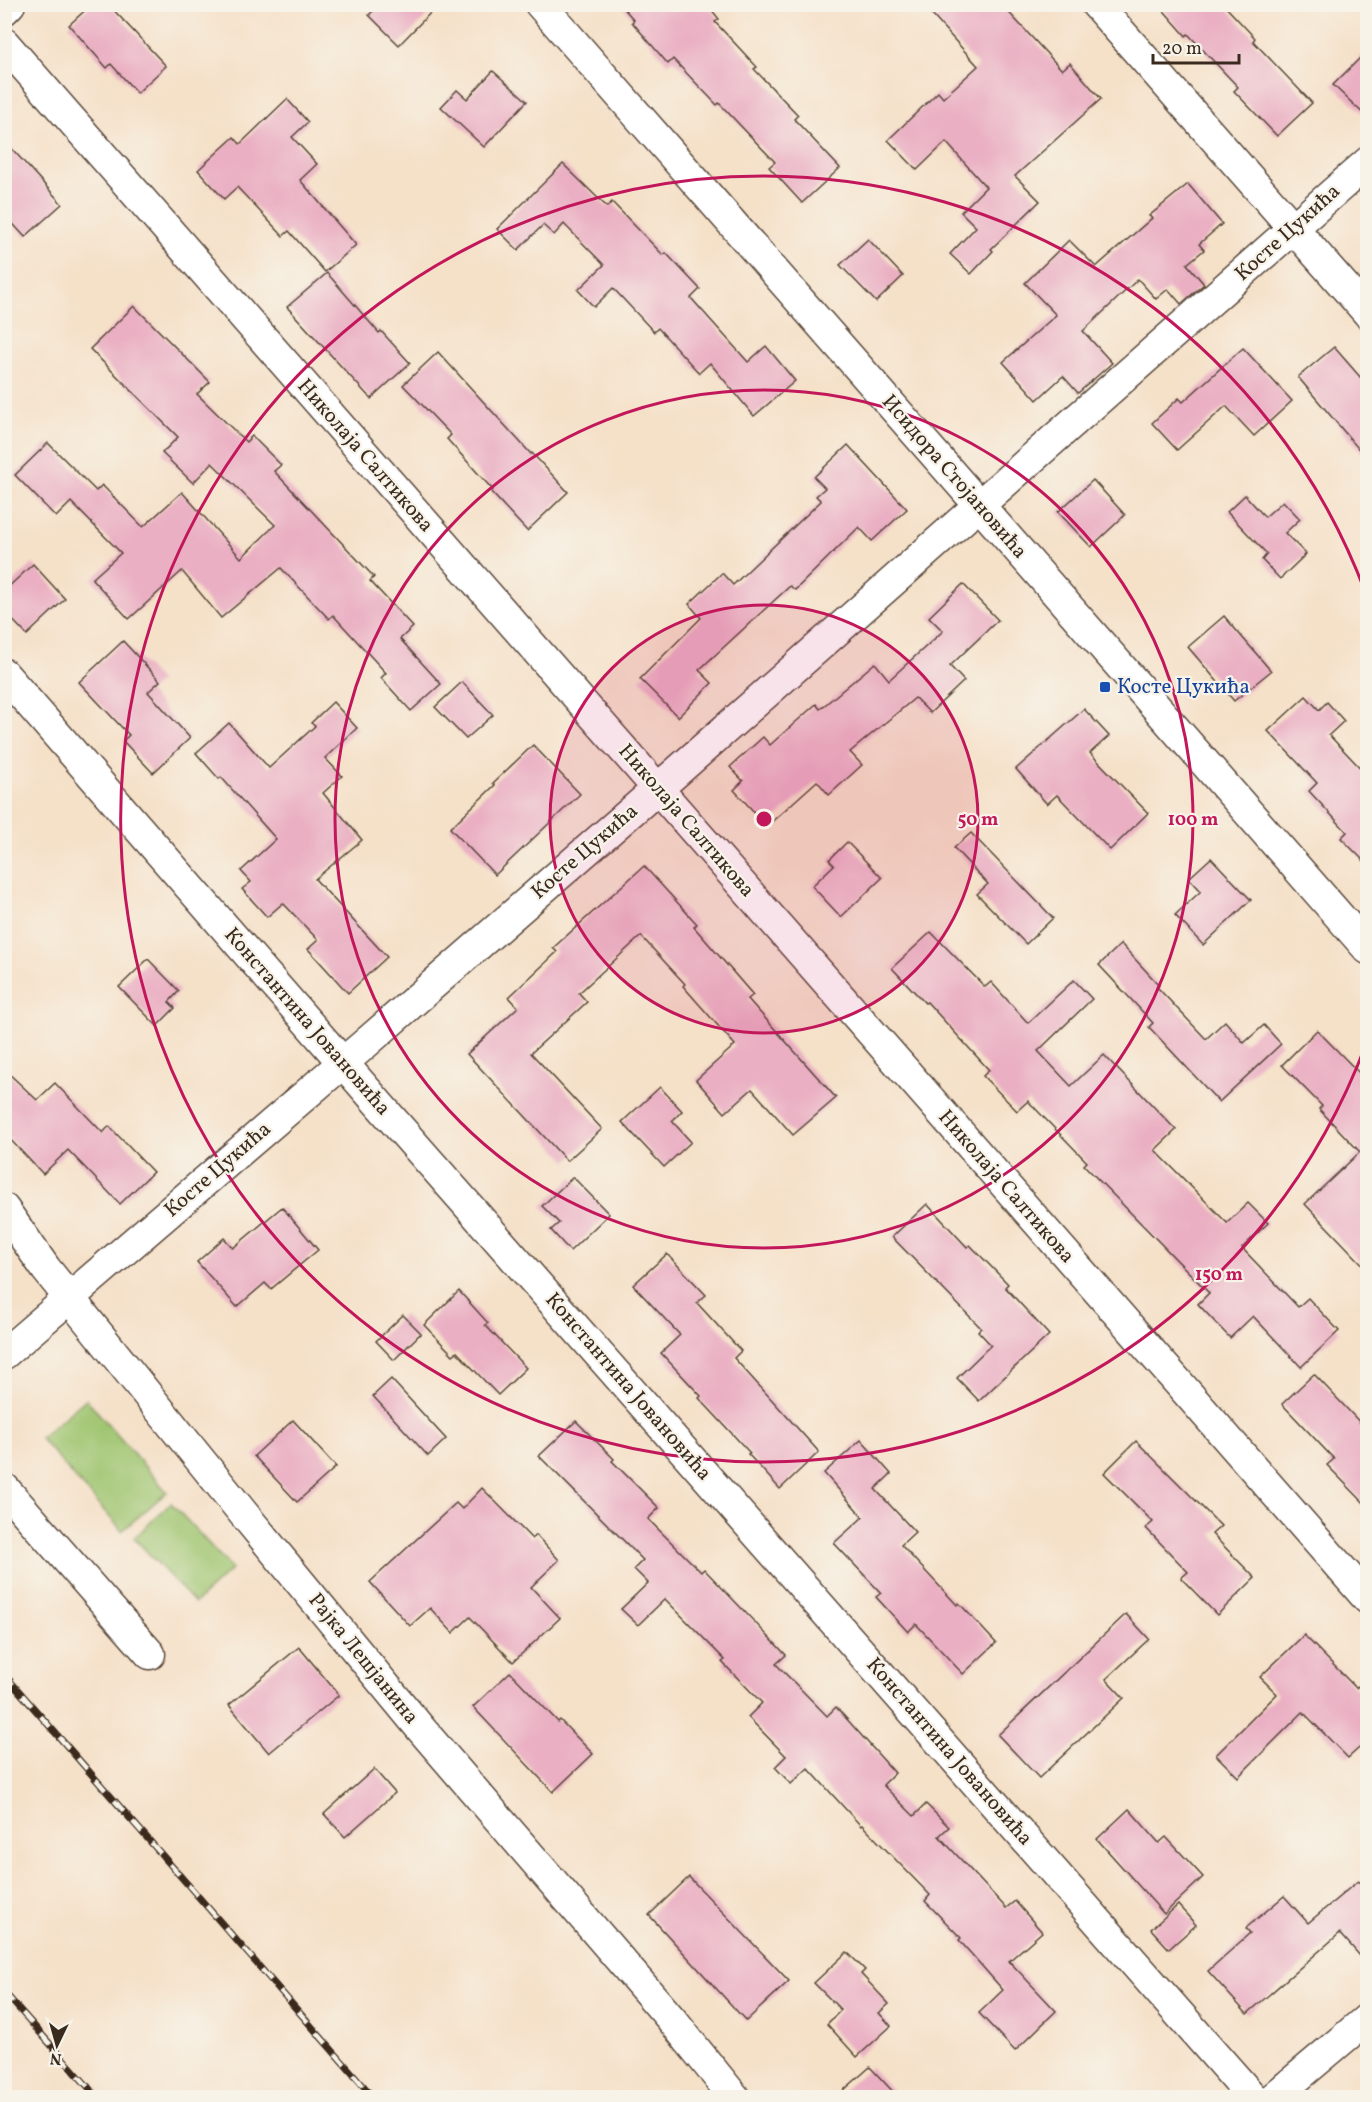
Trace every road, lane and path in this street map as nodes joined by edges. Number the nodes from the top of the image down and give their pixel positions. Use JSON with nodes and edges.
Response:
{"nodes":[{"id":1,"x":10,"y":4,"type":"edge"},
{"id":2,"x":540,"y":4,"type":"edge"},
{"id":3,"x":1096,"y":4,"type":"edge"},
{"id":4,"x":4,"y":10,"type":"edge"},
{"id":5,"x":4,"y":43,"type":"edge"},
{"id":6,"x":1368,"y":162,"type":"edge"},
{"id":7,"x":1293,"y":229,"type":"junction"},
{"id":8,"x":1368,"y":313,"type":"edge"},
{"id":9,"x":979,"y":506,"type":"junction"},
{"id":10,"x":4,"y":674,"type":"edge"},
{"id":11,"x":657,"y":789,"type":"junction"},
{"id":12,"x":1368,"y":949,"type":"edge"},
{"id":13,"x":343,"y":1062,"type":"junction"},
{"id":14,"x":4,"y":1209,"type":"edge"},
{"id":15,"x":70,"y":1299,"type":"junction"},
{"id":16,"x":4,"y":1354,"type":"edge"},
{"id":17,"x":4,"y":1488,"type":"edge"},
{"id":18,"x":1368,"y":1599,"type":"edge"},
{"id":19,"x":150,"y":1654,"type":"dead end"},
{"id":20,"x":1368,"y":2018,"type":"edge"},
{"id":21,"x":735,"y":2097,"type":"edge"},
{"id":22,"x":1253,"y":2097,"type":"edge"},
{"id":23,"x":1274,"y":2097,"type":"edge"}],
"edges":[{"from":1,"to":4,"type":"street"},
{"from":2,"to":9,"type":"street","name":"Исидора Стојановића"},
{"from":3,"to":7,"type":"street"},
{"from":5,"to":11,"type":"street","name":"Николаја Салтикова"},
{"from":6,"to":7,"type":"street","name":"Косте Цукића"},
{"from":7,"to":8,"type":"street"},
{"from":7,"to":9,"type":"street","name":"Косте Цукића"},
{"from":9,"to":11,"type":"street","name":"Косте Цукића"},
{"from":9,"to":12,"type":"street","name":"Исидора Стојановића"},
{"from":10,"to":13,"type":"street","name":"Константина Јовановића"},
{"from":11,"to":13,"type":"street","name":"Косте Цукића"},
{"from":11,"to":18,"type":"street","name":"Николаја Салтикова"},
{"from":13,"to":15,"type":"street","name":"Косте Цукића"},
{"from":13,"to":22,"type":"street","name":"Константина Јовановића"},
{"from":14,"to":15,"type":"street","name":"Рајка Лешјанина"},
{"from":15,"to":16,"type":"street","name":"Косте Цукића"},
{"from":15,"to":21,"type":"street","name":"Рајка Лешјанина"},
{"from":17,"to":19,"type":"street"},
{"from":20,"to":23,"type":"street"}]}
